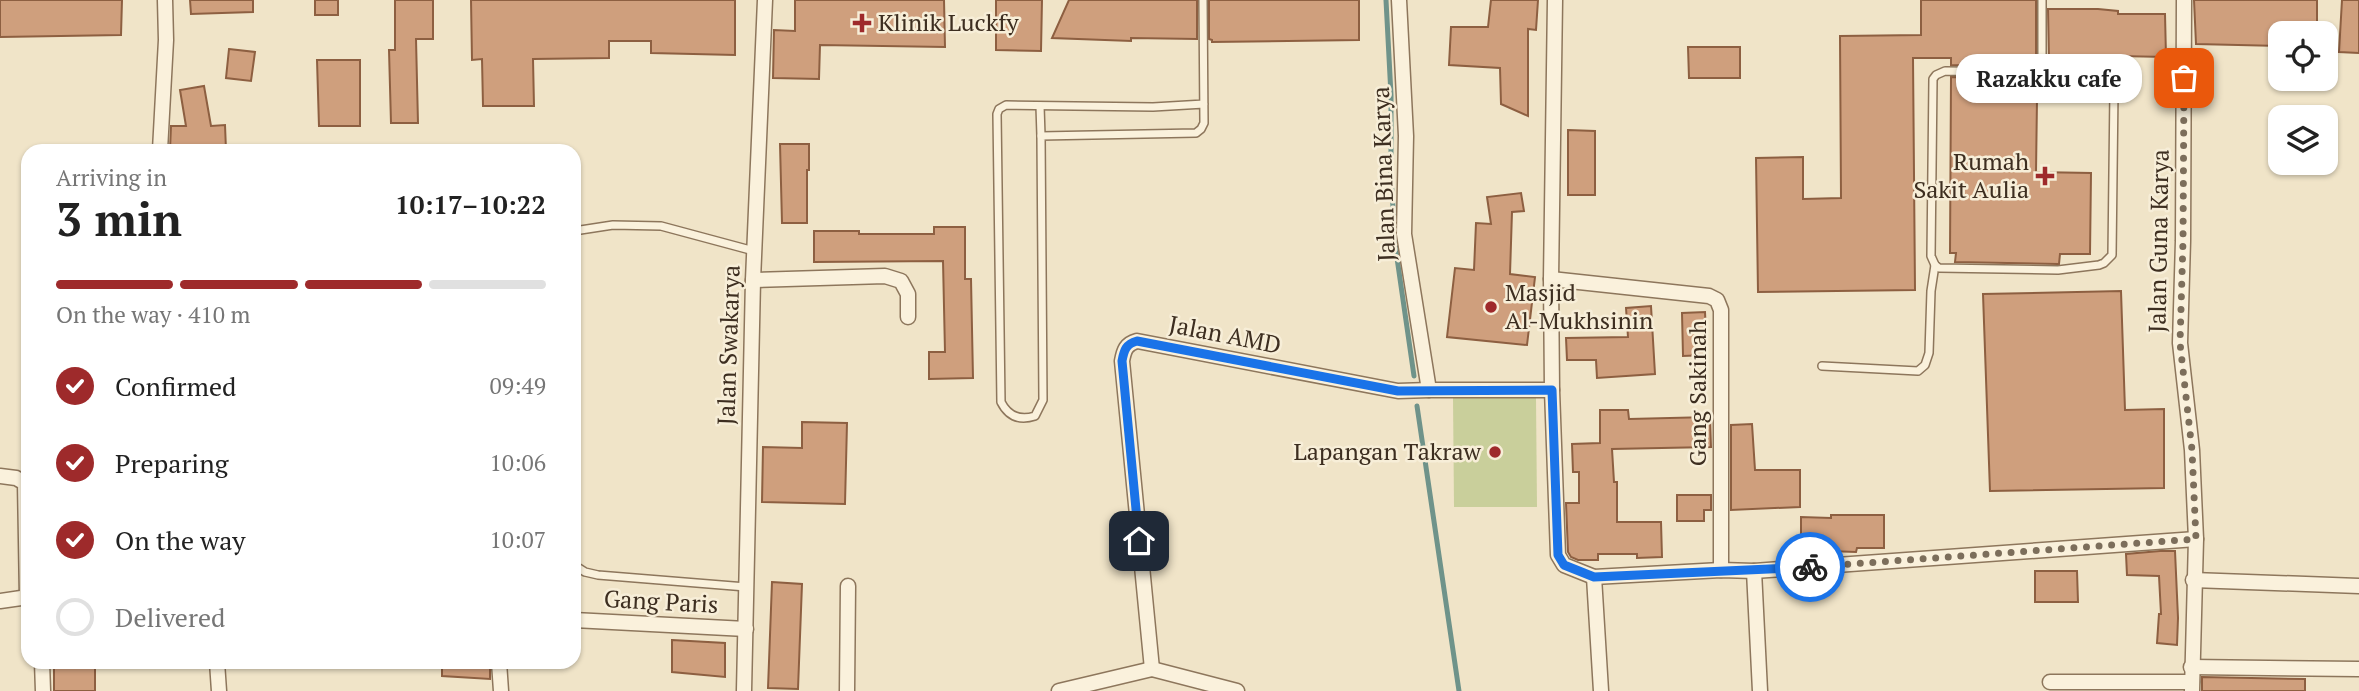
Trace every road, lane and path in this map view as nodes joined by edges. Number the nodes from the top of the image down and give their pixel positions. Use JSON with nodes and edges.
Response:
{"nodes":[{"id":1,"x":165,"y":0,"type":"edge"},
{"id":2,"x":765,"y":0,"type":"edge"},
{"id":3,"x":1203,"y":0,"type":"edge"},
{"id":4,"x":1399,"y":0,"type":"edge"},
{"id":5,"x":1555,"y":0,"type":"edge"},
{"id":6,"x":2042,"y":0,"type":"edge"},
{"id":7,"x":2183,"y":0,"type":"edge"},
{"id":8,"x":2042,"y":72,"type":"junction"},
{"id":9,"x":1204,"y":104,"type":"junction"},
{"id":10,"x":1040,"y":106,"type":"junction"},
{"id":11,"x":1041,"y":136,"type":"junction"},
{"id":12,"x":160,"y":144,"type":"edge"},
{"id":13,"x":581,"y":230,"type":"edge"},
{"id":14,"x":754,"y":251,"type":"junction"},
{"id":15,"x":1935,"y":265,"type":"junction"},
{"id":16,"x":1551,"y":279,"type":"junction"},
{"id":17,"x":753,"y":280,"type":"junction"},
{"id":18,"x":908,"y":317,"type":"dead end"},
{"id":19,"x":1822,"y":366,"type":"dead end"},
{"id":20,"x":1429,"y":390,"type":"junction"},
{"id":21,"x":1552,"y":390,"type":"junction"},
{"id":22,"x":0,"y":476,"type":"edge"},
{"id":23,"x":21,"y":481,"type":"edge"},
{"id":24,"x":2196,"y":539,"type":"junction"},
{"id":25,"x":581,"y":569,"type":"edge"},
{"id":26,"x":1721,"y":570,"type":"junction"},
{"id":27,"x":1755,"y":571,"type":"junction"},
{"id":28,"x":1594,"y":577,"type":"junction"},
{"id":29,"x":2193,"y":580,"type":"junction"},
{"id":30,"x":848,"y":586,"type":"dead end"},
{"id":31,"x":2359,"y":586,"type":"edge"},
{"id":32,"x":746,"y":587,"type":"junction"},
{"id":33,"x":21,"y":598,"type":"edge"},
{"id":34,"x":0,"y":601,"type":"edge"},
{"id":35,"x":581,"y":620,"type":"edge"},
{"id":36,"x":746,"y":629,"type":"junction"},
{"id":37,"x":2191,"y":667,"type":"junction"},
{"id":38,"x":42,"y":669,"type":"edge"},
{"id":39,"x":217,"y":669,"type":"edge"},
{"id":40,"x":499,"y":669,"type":"edge"},
{"id":41,"x":1152,"y":669,"type":"junction"},
{"id":42,"x":2359,"y":670,"type":"edge"},
{"id":43,"x":2050,"y":682,"type":"dead end"},
{"id":44,"x":2192,"y":686,"type":"edge"},
{"id":45,"x":43,"y":691,"type":"edge"},
{"id":46,"x":219,"y":691,"type":"edge"},
{"id":47,"x":501,"y":691,"type":"edge"},
{"id":48,"x":744,"y":691,"type":"edge"},
{"id":49,"x":847,"y":691,"type":"edge"},
{"id":50,"x":1059,"y":691,"type":"edge"},
{"id":51,"x":1237,"y":691,"type":"edge"},
{"id":52,"x":1601,"y":691,"type":"edge"},
{"id":53,"x":1760,"y":691,"type":"edge"}],
"edges":[{"from":1,"to":12,"type":"street"},
{"from":2,"to":14,"type":"street","name":"Jalan Swakarya"},
{"from":3,"to":9,"type":"lane"},
{"from":4,"to":20,"type":"street","name":"Jalan Bina Karya"},
{"from":5,"to":16,"type":"street"},
{"from":6,"to":8,"type":"lane"},
{"from":7,"to":24,"type":"street","name":"Jalan Guna Karya"},
{"from":8,"to":15,"type":"lane"},
{"from":8,"to":15,"type":"lane"},
{"from":9,"to":10,"type":"lane"},
{"from":9,"to":11,"type":"lane"},
{"from":10,"to":11,"type":"lane"},
{"from":10,"to":11,"type":"lane"},
{"from":13,"to":14,"type":"lane"},
{"from":14,"to":17,"type":"street","name":"Jalan Swakarya"},
{"from":15,"to":19,"type":"lane"},
{"from":16,"to":21,"type":"street"},
{"from":16,"to":26,"type":"street","name":"Gang Sakinah"},
{"from":17,"to":18,"type":"street"},
{"from":17,"to":32,"type":"street","name":"Jalan Swakarya"},
{"from":20,"to":21,"type":"street"},
{"from":20,"to":41,"type":"street","name":"Jalan AMD"},
{"from":21,"to":28,"type":"street"},
{"from":22,"to":23,"type":"street"},
{"from":24,"to":27,"type":"street"},
{"from":24,"to":29,"type":"street","name":"Jalan Guna Karya"},
{"from":25,"to":32,"type":"lane"},
{"from":26,"to":27,"type":"street"},
{"from":26,"to":28,"type":"street"},
{"from":27,"to":53,"type":"street"},
{"from":28,"to":52,"type":"street"},
{"from":29,"to":31,"type":"street"},
{"from":29,"to":37,"type":"street","name":"Jalan Guna Karya"},
{"from":30,"to":49,"type":"street"},
{"from":32,"to":36,"type":"street","name":"Jalan Swakarya"},
{"from":33,"to":34,"type":"street"},
{"from":35,"to":36,"type":"street","name":"Gang Paris"},
{"from":36,"to":48,"type":"street","name":"Jalan Swakarya"},
{"from":37,"to":42,"type":"street"},
{"from":37,"to":44,"type":"street","name":"Jalan Guna Karya"},
{"from":38,"to":45,"type":"street"},
{"from":39,"to":46,"type":"street"},
{"from":40,"to":47,"type":"street"},
{"from":41,"to":50,"type":"street"},
{"from":41,"to":51,"type":"street"},
{"from":43,"to":44,"type":"street"}]}
